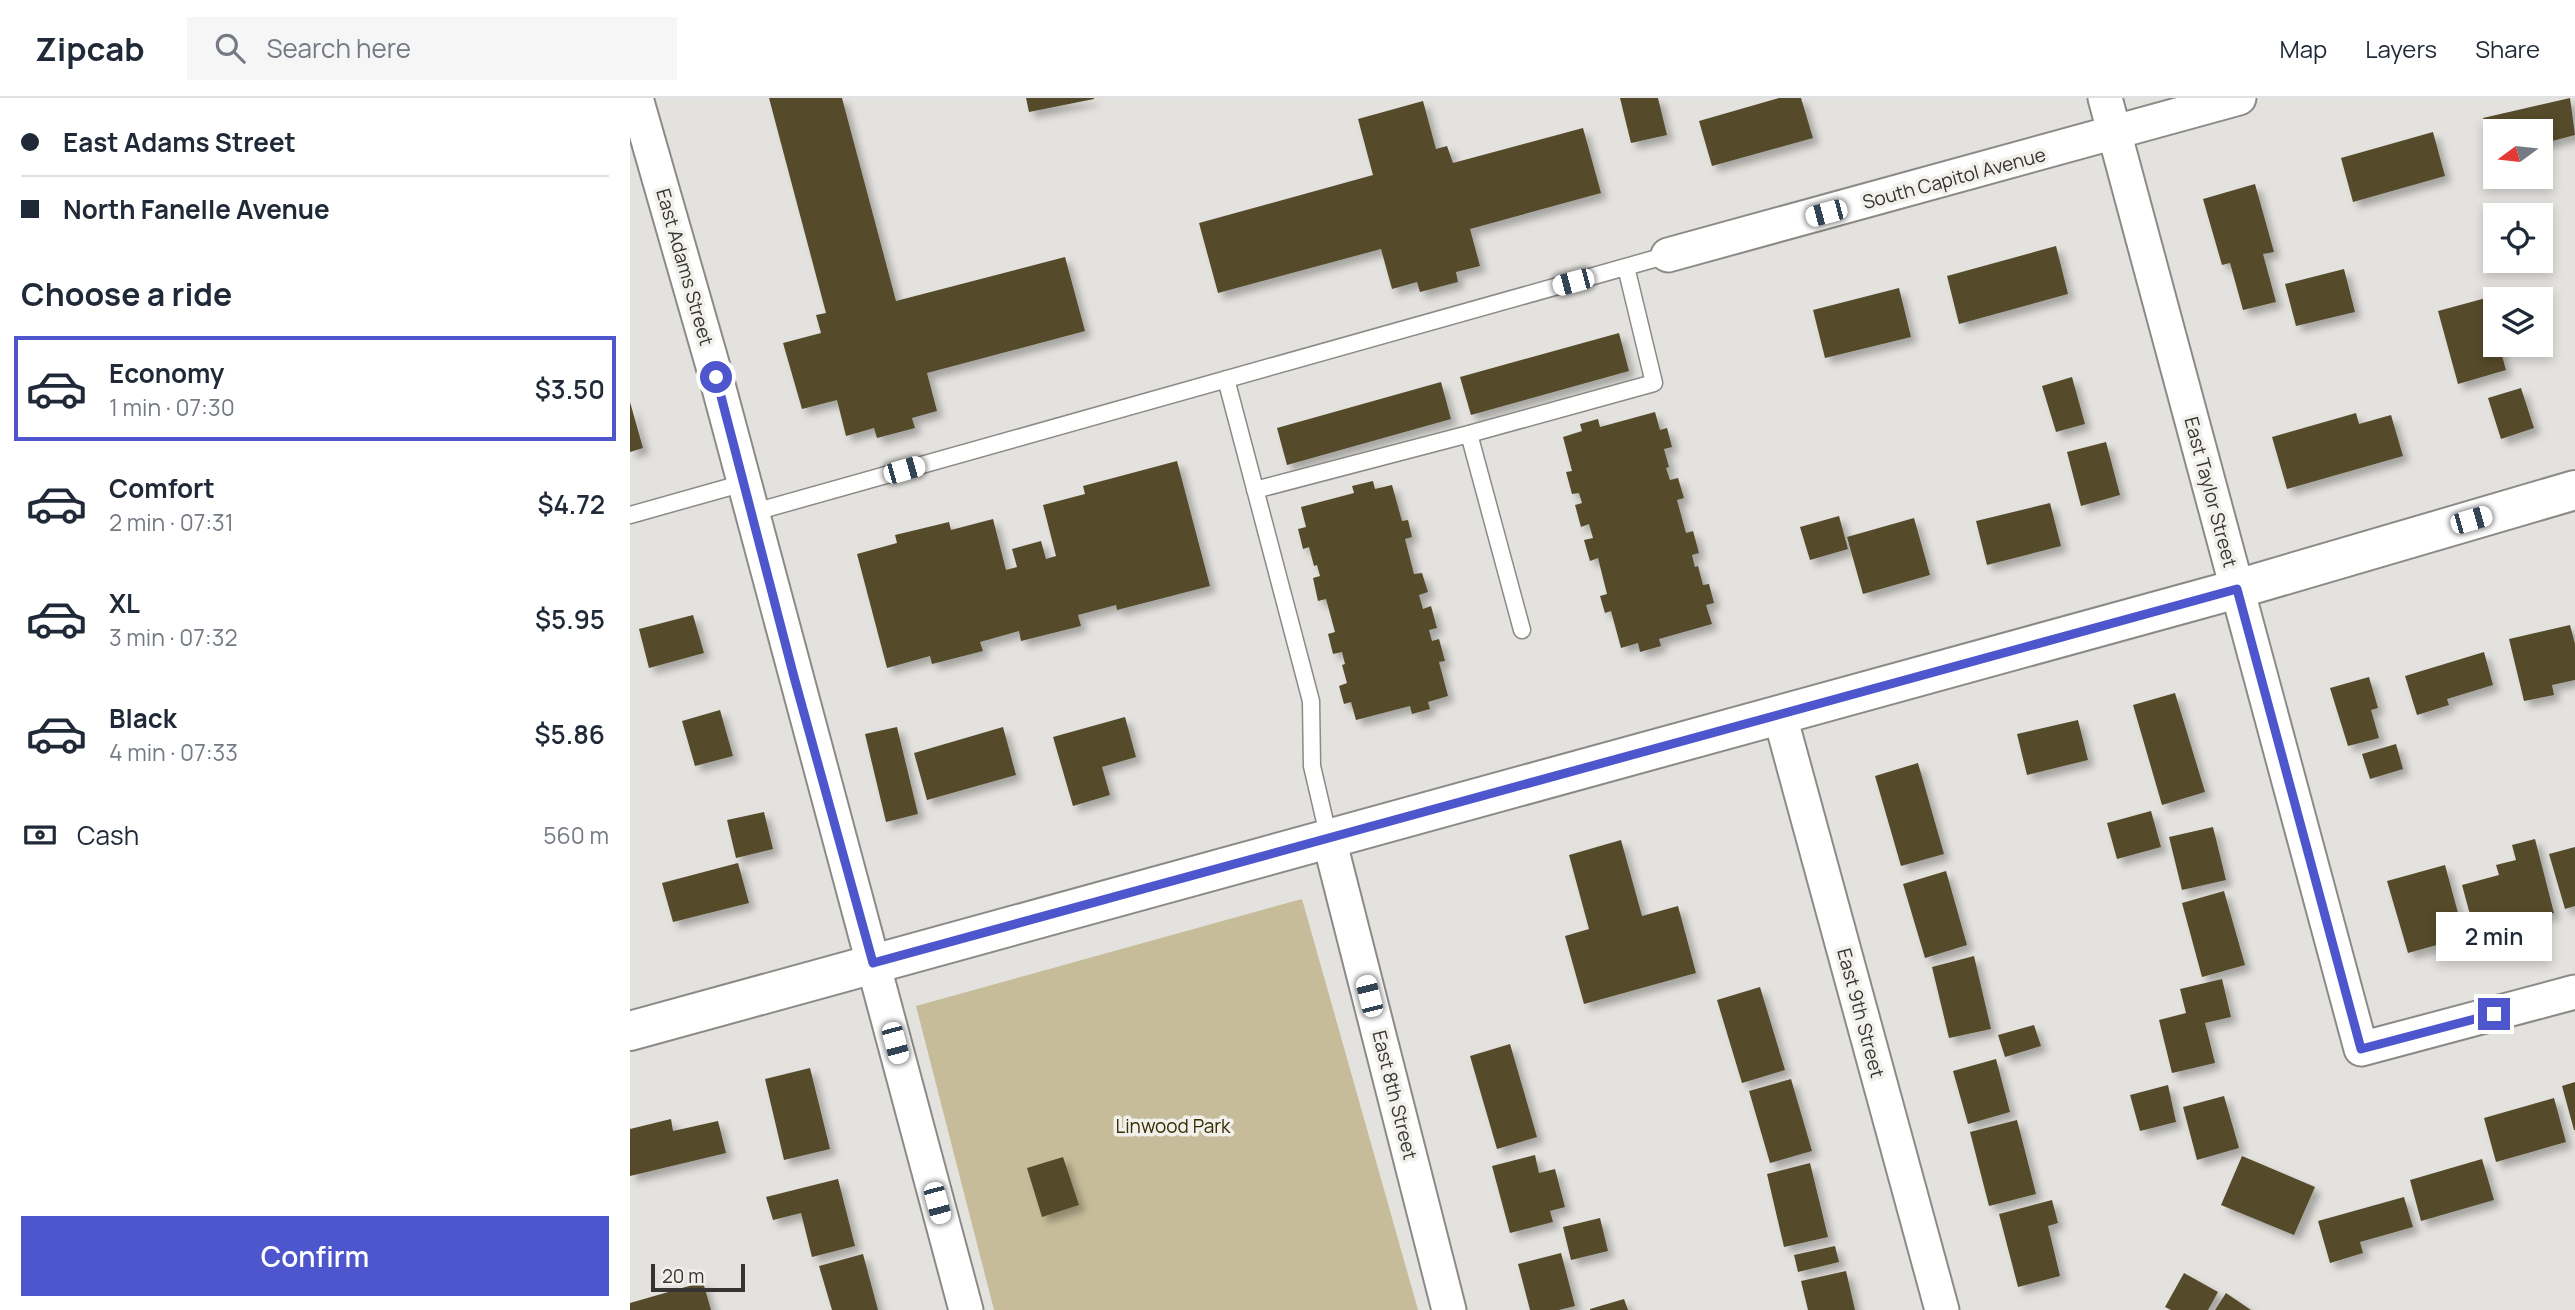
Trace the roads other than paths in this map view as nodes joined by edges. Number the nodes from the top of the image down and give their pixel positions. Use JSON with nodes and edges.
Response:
{"nodes":[{"id":1,"x":636,"y":98,"type":"edge"},
{"id":2,"x":2105,"y":98,"type":"edge"},
{"id":3,"x":2239,"y":98,"type":"edge"},
{"id":4,"x":2115,"y":134,"type":"junction"},
{"id":5,"x":1668,"y":255,"type":"joint"},
{"id":6,"x":1626,"y":267,"type":"junction"},
{"id":7,"x":1226,"y":379,"type":"junction"},
{"id":8,"x":1469,"y":434,"type":"junction"},
{"id":9,"x":1255,"y":490,"type":"junction"},
{"id":10,"x":2575,"y":490,"type":"edge"},
{"id":11,"x":748,"y":498,"type":"junction"},
{"id":12,"x":630,"y":515,"type":"edge"},
{"id":13,"x":2237,"y":589,"type":"junction"},
{"id":14,"x":1522,"y":630,"type":"dead end"},
{"id":15,"x":1780,"y":716,"type":"junction"},
{"id":16,"x":1329,"y":839,"type":"junction"},
{"id":17,"x":873,"y":963,"type":"junction"},
{"id":18,"x":2575,"y":992,"type":"edge"},
{"id":19,"x":630,"y":1031,"type":"edge"},
{"id":20,"x":965,"y":1310,"type":"edge"},
{"id":21,"x":1449,"y":1310,"type":"edge"},
{"id":22,"x":1942,"y":1310,"type":"edge"}],
"edges":[{"from":1,"to":11,"type":"street","name":"East Adams Street"},
{"from":2,"to":4,"type":"street","name":"East Taylor Street"},
{"from":3,"to":4,"type":"street","name":"South Capitol Avenue"},
{"from":4,"to":5,"type":"street","name":"South Capitol Avenue"},
{"from":4,"to":13,"type":"street","name":"East Taylor Street"},
{"from":5,"to":6,"type":"lane"},
{"from":6,"to":7,"type":"lane"},
{"from":6,"to":8,"type":"lane"},
{"from":7,"to":9,"type":"lane"},
{"from":7,"to":11,"type":"lane"},
{"from":8,"to":9,"type":"lane"},
{"from":8,"to":14,"type":"lane"},
{"from":9,"to":16,"type":"lane"},
{"from":10,"to":13,"type":"main road"},
{"from":11,"to":12,"type":"lane"},
{"from":11,"to":17,"type":"street","name":"East Adams Street"},
{"from":13,"to":15,"type":"main road"},
{"from":13,"to":18,"type":"street","name":"East Taylor Street"},
{"from":15,"to":16,"type":"main road"},
{"from":15,"to":22,"type":"street","name":"East 9th Street"},
{"from":16,"to":17,"type":"main road"},
{"from":16,"to":21,"type":"street","name":"East 8th Street"},
{"from":17,"to":19,"type":"main road"},
{"from":17,"to":20,"type":"street","name":"East Adams Street"}]}
